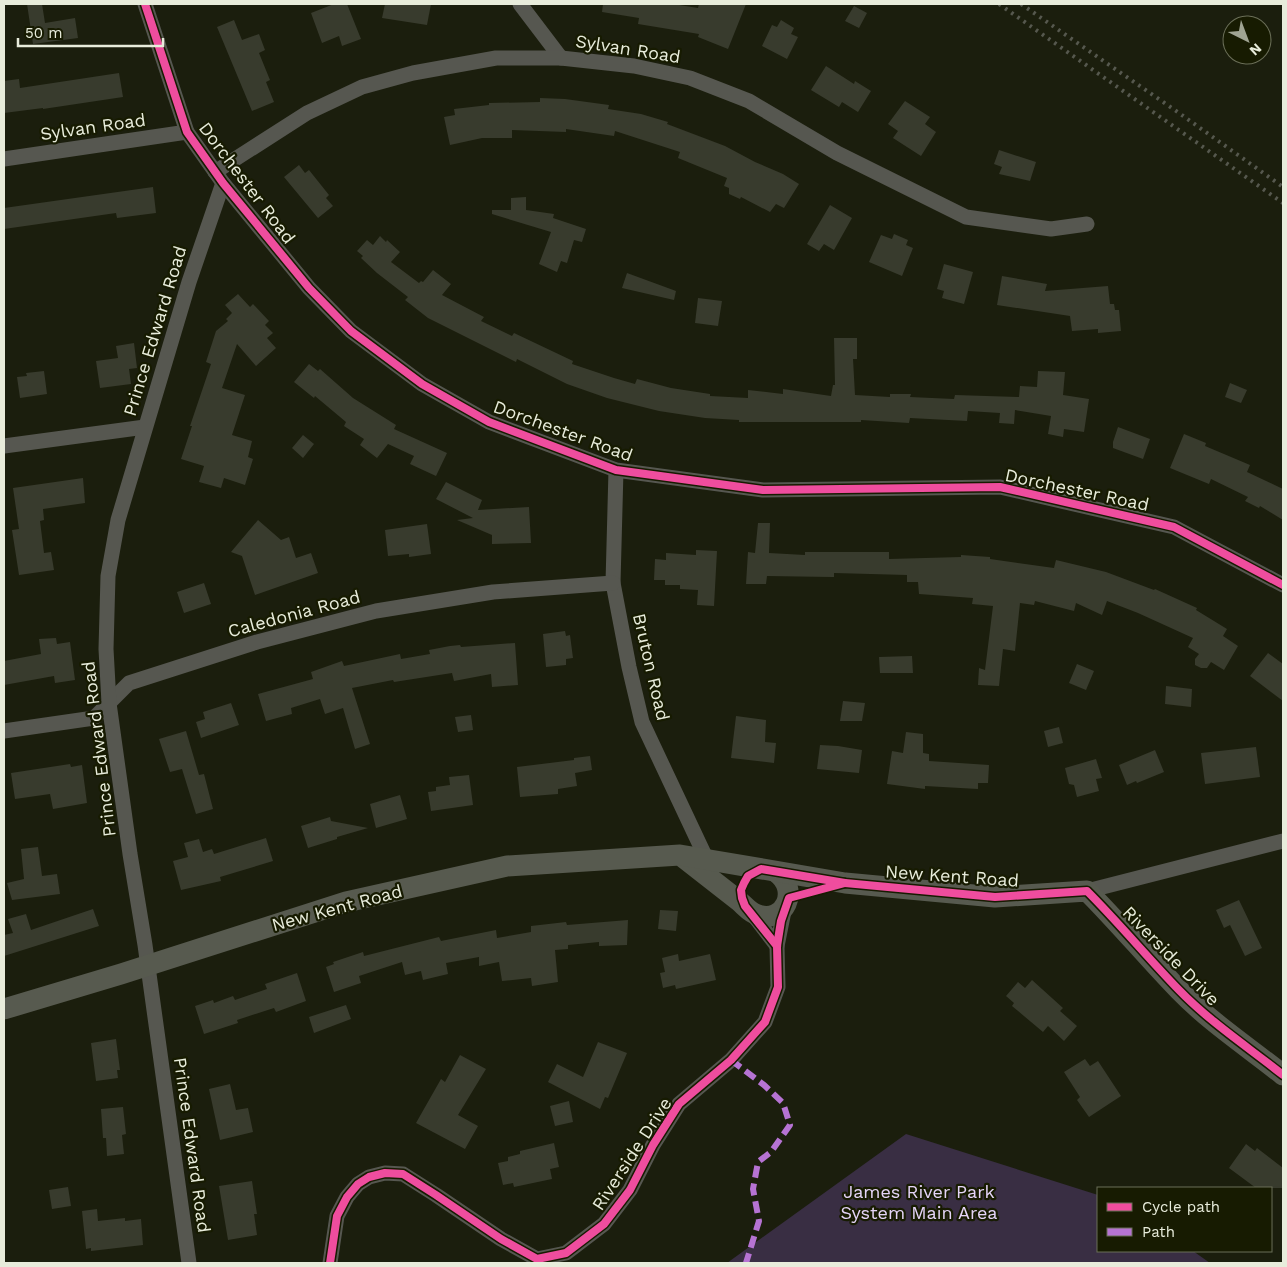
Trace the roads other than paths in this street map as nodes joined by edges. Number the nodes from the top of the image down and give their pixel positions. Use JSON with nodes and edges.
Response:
{"nodes":[{"id":1,"x":145,"y":4,"type":"edge"},
{"id":2,"x":520,"y":4,"type":"edge"},
{"id":3,"x":561,"y":58,"type":"junction"},
{"id":4,"x":187,"y":132,"type":"junction"},
{"id":5,"x":4,"y":159,"type":"edge"},
{"id":6,"x":219,"y":177,"type":"junction"},
{"id":7,"x":1087,"y":224,"type":"dead end"},
{"id":8,"x":145,"y":426,"type":"junction"},
{"id":9,"x":4,"y":446,"type":"edge"},
{"id":10,"x":616,"y":470,"type":"junction"},
{"id":11,"x":613,"y":583,"type":"junction"},
{"id":12,"x":1283,"y":585,"type":"edge"},
{"id":13,"x":109,"y":703,"type":"junction"},
{"id":14,"x":4,"y":731,"type":"edge"},
{"id":15,"x":1283,"y":841,"type":"edge"},
{"id":16,"x":680,"y":855,"type":"junction"},
{"id":17,"x":707,"y":860,"type":"junction"},
{"id":18,"x":769,"y":870,"type":"junction"},
{"id":19,"x":845,"y":883,"type":"junction"},
{"id":20,"x":1087,"y":891,"type":"junction"},
{"id":21,"x":787,"y":901,"type":"junction"},
{"id":22,"x":748,"y":909,"type":"junction"},
{"id":23,"x":776,"y":946,"type":"junction"},
{"id":24,"x":147,"y":966,"type":"junction"},
{"id":25,"x":4,"y":1009,"type":"edge"},
{"id":26,"x":1283,"y":1075,"type":"edge"},
{"id":27,"x":189,"y":1263,"type":"edge"},
{"id":28,"x":330,"y":1263,"type":"edge"}],
"edges":[{"from":1,"to":4,"type":"street","name":"Dorchester Road"},
{"from":2,"to":3,"type":"street"},
{"from":3,"to":6,"type":"street","name":"Sylvan Road"},
{"from":3,"to":7,"type":"street","name":"Sylvan Road"},
{"from":4,"to":5,"type":"street","name":"Sylvan Road"},
{"from":4,"to":6,"type":"street","name":"Dorchester Road"},
{"from":6,"to":8,"type":"street","name":"Prince Edward Road"},
{"from":6,"to":10,"type":"street","name":"Dorchester Road"},
{"from":8,"to":9,"type":"street"},
{"from":8,"to":13,"type":"street","name":"Prince Edward Road"},
{"from":10,"to":11,"type":"street","name":"Bruton Road"},
{"from":10,"to":12,"type":"street","name":"Dorchester Road"},
{"from":11,"to":13,"type":"street","name":"Caledonia Road"},
{"from":11,"to":17,"type":"street","name":"Bruton Road"},
{"from":13,"to":14,"type":"street","name":"Caledonia Road"},
{"from":13,"to":24,"type":"street","name":"Prince Edward Road"},
{"from":15,"to":20,"type":"street","name":"New Kent Road"},
{"from":16,"to":17,"type":"street","name":"New Kent Road"},
{"from":16,"to":22,"type":"street"},
{"from":16,"to":24,"type":"street","name":"New Kent Road"},
{"from":17,"to":18,"type":"street","name":"New Kent Road"},
{"from":18,"to":19,"type":"street","name":"New Kent Road"},
{"from":18,"to":21,"type":"street"},
{"from":18,"to":22,"type":"street"},
{"from":19,"to":20,"type":"street","name":"New Kent Road"},
{"from":19,"to":21,"type":"street","name":"New Kent Road"},
{"from":20,"to":26,"type":"street","name":"Riverside Drive"},
{"from":21,"to":22,"type":"street","name":"New Kent Road"},
{"from":21,"to":23,"type":"street","name":"Riverside Drive"},
{"from":22,"to":23,"type":"street"},
{"from":23,"to":28,"type":"street","name":"Riverside Drive"},
{"from":24,"to":25,"type":"street","name":"New Kent Road"},
{"from":24,"to":27,"type":"street","name":"Prince Edward Road"}]}
